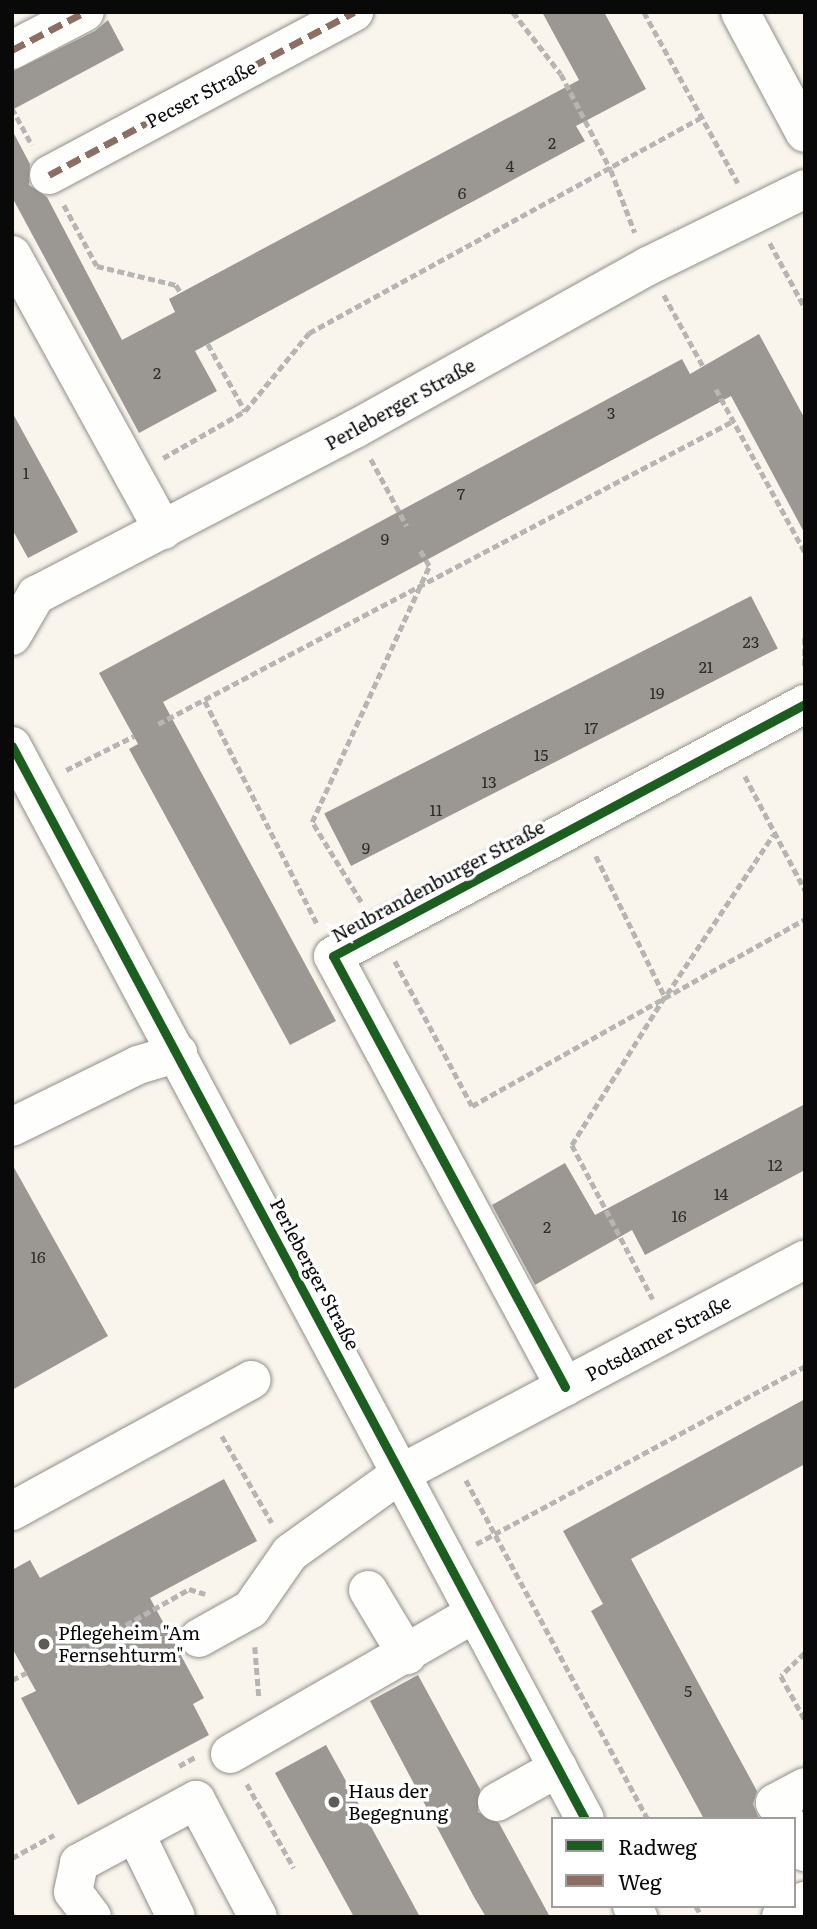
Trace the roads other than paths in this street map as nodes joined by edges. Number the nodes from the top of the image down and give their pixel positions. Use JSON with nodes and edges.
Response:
{"nodes":[{"id":1,"x":86,"y":12,"type":"edge"},
{"id":2,"x":354,"y":12,"type":"edge"},
{"id":3,"x":740,"y":12,"type":"edge"},
{"id":4,"x":12,"y":50,"type":"edge"},
{"id":5,"x":805,"y":133,"type":"edge"},
{"id":6,"x":49,"y":175,"type":"road end"},
{"id":7,"x":805,"y":189,"type":"edge"},
{"id":8,"x":12,"y":255,"type":"edge"},
{"id":9,"x":163,"y":530,"type":"junction"},
{"id":10,"x":12,"y":636,"type":"edge"},
{"id":11,"x":805,"y":704,"type":"edge"},
{"id":12,"x":12,"y":746,"type":"edge"},
{"id":13,"x":178,"y":1053,"type":"junction"},
{"id":14,"x":12,"y":1127,"type":"edge"},
{"id":15,"x":805,"y":1260,"type":"edge"},
{"id":16,"x":251,"y":1380,"type":"dead end"},
{"id":17,"x":565,"y":1387,"type":"junction"},
{"id":18,"x":400,"y":1474,"type":"junction"},
{"id":19,"x":12,"y":1511,"type":"edge"},
{"id":20,"x":368,"y":1590,"type":"dead end"},
{"id":21,"x":473,"y":1614,"type":"junction"},
{"id":22,"x":199,"y":1638,"type":"dead end"},
{"id":23,"x":407,"y":1655,"type":"junction"},
{"id":24,"x":216,"y":1754,"type":"road end"},
{"id":25,"x":558,"y":1768,"type":"junction"},
{"id":26,"x":805,"y":1787,"type":"edge"},
{"id":27,"x":497,"y":1802,"type":"dead end"},
{"id":28,"x":584,"y":1817,"type":"edge"},
{"id":29,"x":784,"y":1817,"type":"edge"},
{"id":30,"x":135,"y":1833,"type":"junction"},
{"id":31,"x":92,"y":1917,"type":"edge"},
{"id":32,"x":176,"y":1917,"type":"edge"},
{"id":33,"x":258,"y":1917,"type":"edge"}],
"edges":[{"from":1,"to":4,"type":"street"},
{"from":2,"to":6,"type":"street","name":"Pecser Straße"},
{"from":3,"to":5,"type":"street"},
{"from":7,"to":9,"type":"street","name":"Perleberger Straße"},
{"from":8,"to":9,"type":"street"},
{"from":9,"to":10,"type":"street","name":"Perleberger Straße"},
{"from":11,"to":17,"type":"street","name":"Neubrandenburger Straße"},
{"from":12,"to":13,"type":"street","name":"Perleberger Straße"},
{"from":13,"to":14,"type":"street"},
{"from":13,"to":18,"type":"street","name":"Perleberger Straße"},
{"from":15,"to":17,"type":"street","name":"Potsdamer Straße"},
{"from":16,"to":19,"type":"street"},
{"from":17,"to":18,"type":"street","name":"Potsdamer Straße"},
{"from":18,"to":21,"type":"street","name":"Perleberger Straße"},
{"from":18,"to":22,"type":"street","name":"Potsdamer Straße"},
{"from":20,"to":23,"type":"street"},
{"from":21,"to":23,"type":"street"},
{"from":21,"to":25,"type":"street","name":"Perleberger Straße"},
{"from":23,"to":24,"type":"street"},
{"from":25,"to":27,"type":"street"},
{"from":25,"to":28,"type":"street","name":"Perleberger Straße"},
{"from":26,"to":29,"type":"street"},
{"from":30,"to":31,"type":"street"},
{"from":30,"to":32,"type":"street"},
{"from":30,"to":33,"type":"street"}]}
